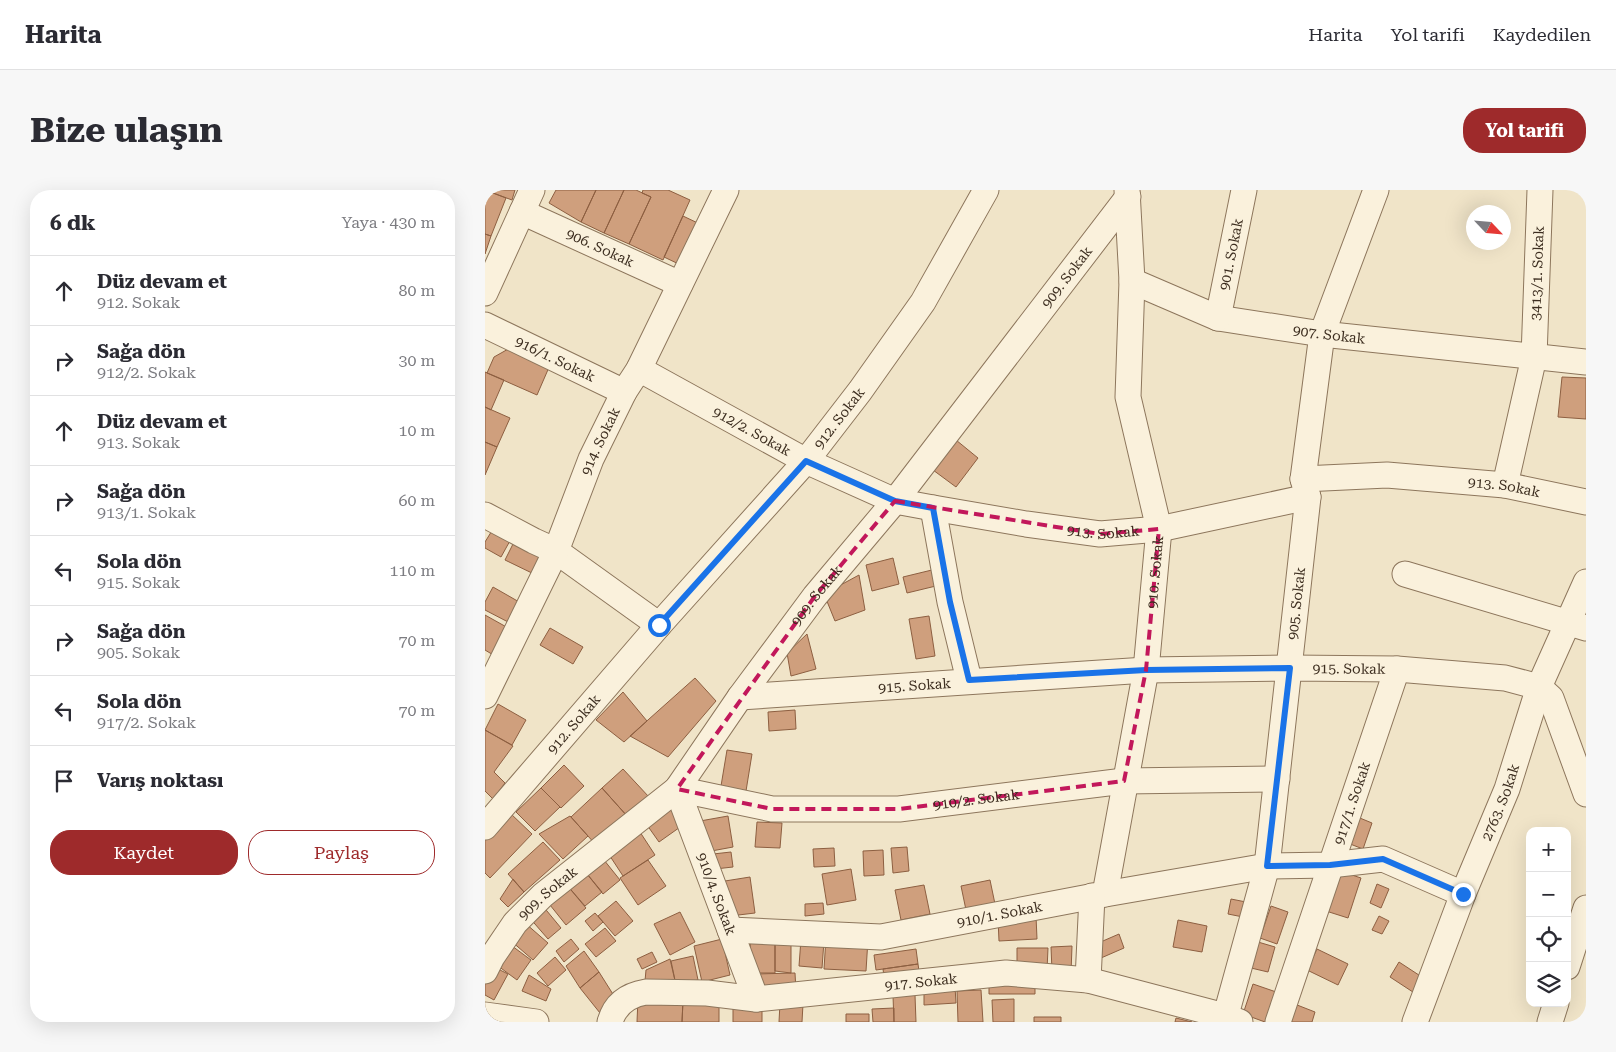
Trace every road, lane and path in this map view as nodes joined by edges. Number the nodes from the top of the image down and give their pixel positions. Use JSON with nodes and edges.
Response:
{"nodes":[{"id":1,"x":726,"y":190,"type":"edge"},
{"id":2,"x":986,"y":190,"type":"edge"},
{"id":3,"x":1244,"y":190,"type":"edge"},
{"id":4,"x":1377,"y":190,"type":"edge"},
{"id":5,"x":1540,"y":190,"type":"edge"},
{"id":6,"x":1122,"y":192,"type":"edge"},
{"id":7,"x":527,"y":201,"type":"edge"},
{"id":8,"x":1132,"y":281,"type":"junction"},
{"id":9,"x":680,"y":284,"type":"junction"},
{"id":10,"x":485,"y":293,"type":"edge"},
{"id":11,"x":1218,"y":318,"type":"junction"},
{"id":12,"x":485,"y":325,"type":"edge"},
{"id":13,"x":1322,"y":334,"type":"junction"},
{"id":14,"x":1534,"y":357,"type":"junction"},
{"id":15,"x":1586,"y":362,"type":"edge"},
{"id":16,"x":639,"y":369,"type":"junction"},
{"id":17,"x":624,"y":392,"type":"junction"},
{"id":18,"x":806,"y":461,"type":"junction"},
{"id":19,"x":1505,"y":485,"type":"junction"},
{"id":20,"x":1305,"y":488,"type":"junction"},
{"id":21,"x":895,"y":501,"type":"junction"},
{"id":22,"x":1586,"y":502,"type":"edge"},
{"id":23,"x":933,"y":508,"type":"junction"},
{"id":24,"x":485,"y":515,"type":"edge"},
{"id":25,"x":1159,"y":530,"type":"junction"},
{"id":26,"x":556,"y":551,"type":"junction"},
{"id":27,"x":1405,"y":574,"type":"dead end"},
{"id":28,"x":1586,"y":582,"type":"edge"},
{"id":29,"x":659,"y":625,"type":"junction"},
{"id":30,"x":1577,"y":625,"type":"edge"},
{"id":31,"x":1290,"y":668,"type":"junction"},
{"id":32,"x":1397,"y":669,"type":"junction"},
{"id":33,"x":490,"y":670,"type":"edge"},
{"id":34,"x":1146,"y":670,"type":"junction"},
{"id":35,"x":969,"y":680,"type":"junction"},
{"id":36,"x":1539,"y":687,"type":"junction"},
{"id":37,"x":485,"y":696,"type":"edge"},
{"id":38,"x":740,"y":697,"type":"junction"},
{"id":39,"x":1277,"y":779,"type":"junction"},
{"id":40,"x":1125,"y":781,"type":"junction"},
{"id":41,"x":677,"y":789,"type":"junction"},
{"id":42,"x":1586,"y":794,"type":"edge"},
{"id":43,"x":485,"y":827,"type":"edge"},
{"id":44,"x":1330,"y":865,"type":"junction"},
{"id":45,"x":1267,"y":866,"type":"junction"},
{"id":46,"x":1463,"y":894,"type":"junction"},
{"id":47,"x":1098,"y":895,"type":"junction"},
{"id":48,"x":1586,"y":908,"type":"edge"},
{"id":49,"x":731,"y":930,"type":"junction"},
{"id":50,"x":1569,"y":962,"type":"edge"},
{"id":51,"x":485,"y":971,"type":"edge"},
{"id":52,"x":1088,"y":980,"type":"junction"},
{"id":53,"x":756,"y":999,"type":"junction"},
{"id":54,"x":1555,"y":1007,"type":"edge"},
{"id":55,"x":485,"y":1015,"type":"edge"},
{"id":56,"x":1230,"y":1020,"type":"edge"},
{"id":57,"x":536,"y":1022,"type":"edge"},
{"id":58,"x":610,"y":1022,"type":"edge"},
{"id":59,"x":1278,"y":1022,"type":"edge"},
{"id":60,"x":1415,"y":1022,"type":"edge"},
{"id":61,"x":1550,"y":1022,"type":"edge"}],
"edges":[{"from":1,"to":9,"type":"street","name":"914. Sokak"},
{"from":2,"to":18,"type":"street","name":"912. Sokak"},
{"from":3,"to":11,"type":"street","name":"901. Sokak"},
{"from":4,"to":13,"type":"street","name":"905. Sokak"},
{"from":5,"to":14,"type":"street","name":"3413/1. Sokak"},
{"from":6,"to":8,"type":"street","name":"910. Sokak"},
{"from":6,"to":21,"type":"street","name":"909. Sokak"},
{"from":7,"to":9,"type":"street","name":"906. Sokak"},
{"from":7,"to":10,"type":"street"},
{"from":8,"to":11,"type":"street","name":"907. Sokak"},
{"from":8,"to":25,"type":"street","name":"910. Sokak"},
{"from":9,"to":16,"type":"street","name":"914. Sokak"},
{"from":11,"to":13,"type":"street","name":"907. Sokak"},
{"from":12,"to":17,"type":"street","name":"916/1. Sokak"},
{"from":13,"to":14,"type":"street","name":"907. Sokak"},
{"from":13,"to":20,"type":"street","name":"905. Sokak"},
{"from":14,"to":15,"type":"street","name":"907. Sokak"},
{"from":14,"to":19,"type":"street","name":"3413/1. Sokak"},
{"from":16,"to":17,"type":"street","name":"914. Sokak"},
{"from":16,"to":18,"type":"street","name":"912/2. Sokak"},
{"from":17,"to":26,"type":"street","name":"914. Sokak"},
{"from":18,"to":21,"type":"street","name":"912/2. Sokak"},
{"from":18,"to":29,"type":"street","name":"912. Sokak"},
{"from":19,"to":20,"type":"street","name":"913. Sokak"},
{"from":19,"to":22,"type":"street","name":"913. Sokak"},
{"from":20,"to":25,"type":"street","name":"913. Sokak"},
{"from":20,"to":31,"type":"street","name":"905. Sokak"},
{"from":21,"to":23,"type":"street","name":"913. Sokak"},
{"from":21,"to":38,"type":"street","name":"909. Sokak"},
{"from":23,"to":25,"type":"street","name":"913. Sokak"},
{"from":23,"to":35,"type":"street"},
{"from":24,"to":26,"type":"street"},
{"from":25,"to":34,"type":"street","name":"910. Sokak"},
{"from":26,"to":29,"type":"street"},
{"from":26,"to":33,"type":"street","name":"914. Sokak"},
{"from":27,"to":30,"type":"street"},
{"from":28,"to":30,"type":"street","name":"2763. Sokak"},
{"from":29,"to":43,"type":"street","name":"912. Sokak"},
{"from":30,"to":36,"type":"street","name":"2763. Sokak"},
{"from":31,"to":32,"type":"street","name":"915. Sokak"},
{"from":31,"to":34,"type":"street","name":"915. Sokak"},
{"from":31,"to":39,"type":"street","name":"905. Sokak"},
{"from":32,"to":36,"type":"street","name":"915. Sokak"},
{"from":32,"to":44,"type":"street","name":"917/1. Sokak"},
{"from":33,"to":37,"type":"street","name":"914. Sokak"},
{"from":34,"to":35,"type":"street","name":"915. Sokak"},
{"from":34,"to":40,"type":"street","name":"910. Sokak"},
{"from":35,"to":38,"type":"street","name":"915. Sokak"},
{"from":36,"to":42,"type":"street"},
{"from":36,"to":46,"type":"street","name":"2763. Sokak"},
{"from":38,"to":41,"type":"street","name":"909. Sokak"},
{"from":39,"to":40,"type":"street","name":"910/2. Sokak"},
{"from":39,"to":45,"type":"street","name":"905. Sokak"},
{"from":40,"to":41,"type":"street","name":"910/2. Sokak"},
{"from":40,"to":47,"type":"street","name":"910. Sokak"},
{"from":41,"to":49,"type":"street","name":"910/4. Sokak"},
{"from":41,"to":51,"type":"street","name":"909. Sokak"},
{"from":44,"to":45,"type":"street","name":"910/1. Sokak"},
{"from":44,"to":46,"type":"street","name":"910/1. Sokak"},
{"from":44,"to":59,"type":"street","name":"917/1. Sokak"},
{"from":45,"to":47,"type":"street","name":"910/1. Sokak"},
{"from":45,"to":56,"type":"street","name":"905. Sokak"},
{"from":46,"to":60,"type":"street","name":"2763. Sokak"},
{"from":47,"to":49,"type":"street","name":"910/1. Sokak"},
{"from":47,"to":52,"type":"street","name":"910. Sokak"},
{"from":48,"to":50,"type":"street"},
{"from":49,"to":53,"type":"street","name":"910/4. Sokak"},
{"from":52,"to":53,"type":"street","name":"917. Sokak"},
{"from":52,"to":56,"type":"street","name":"917. Sokak"},
{"from":53,"to":58,"type":"street","name":"917. Sokak"},
{"from":54,"to":61,"type":"street"},
{"from":55,"to":57,"type":"street"}]}
